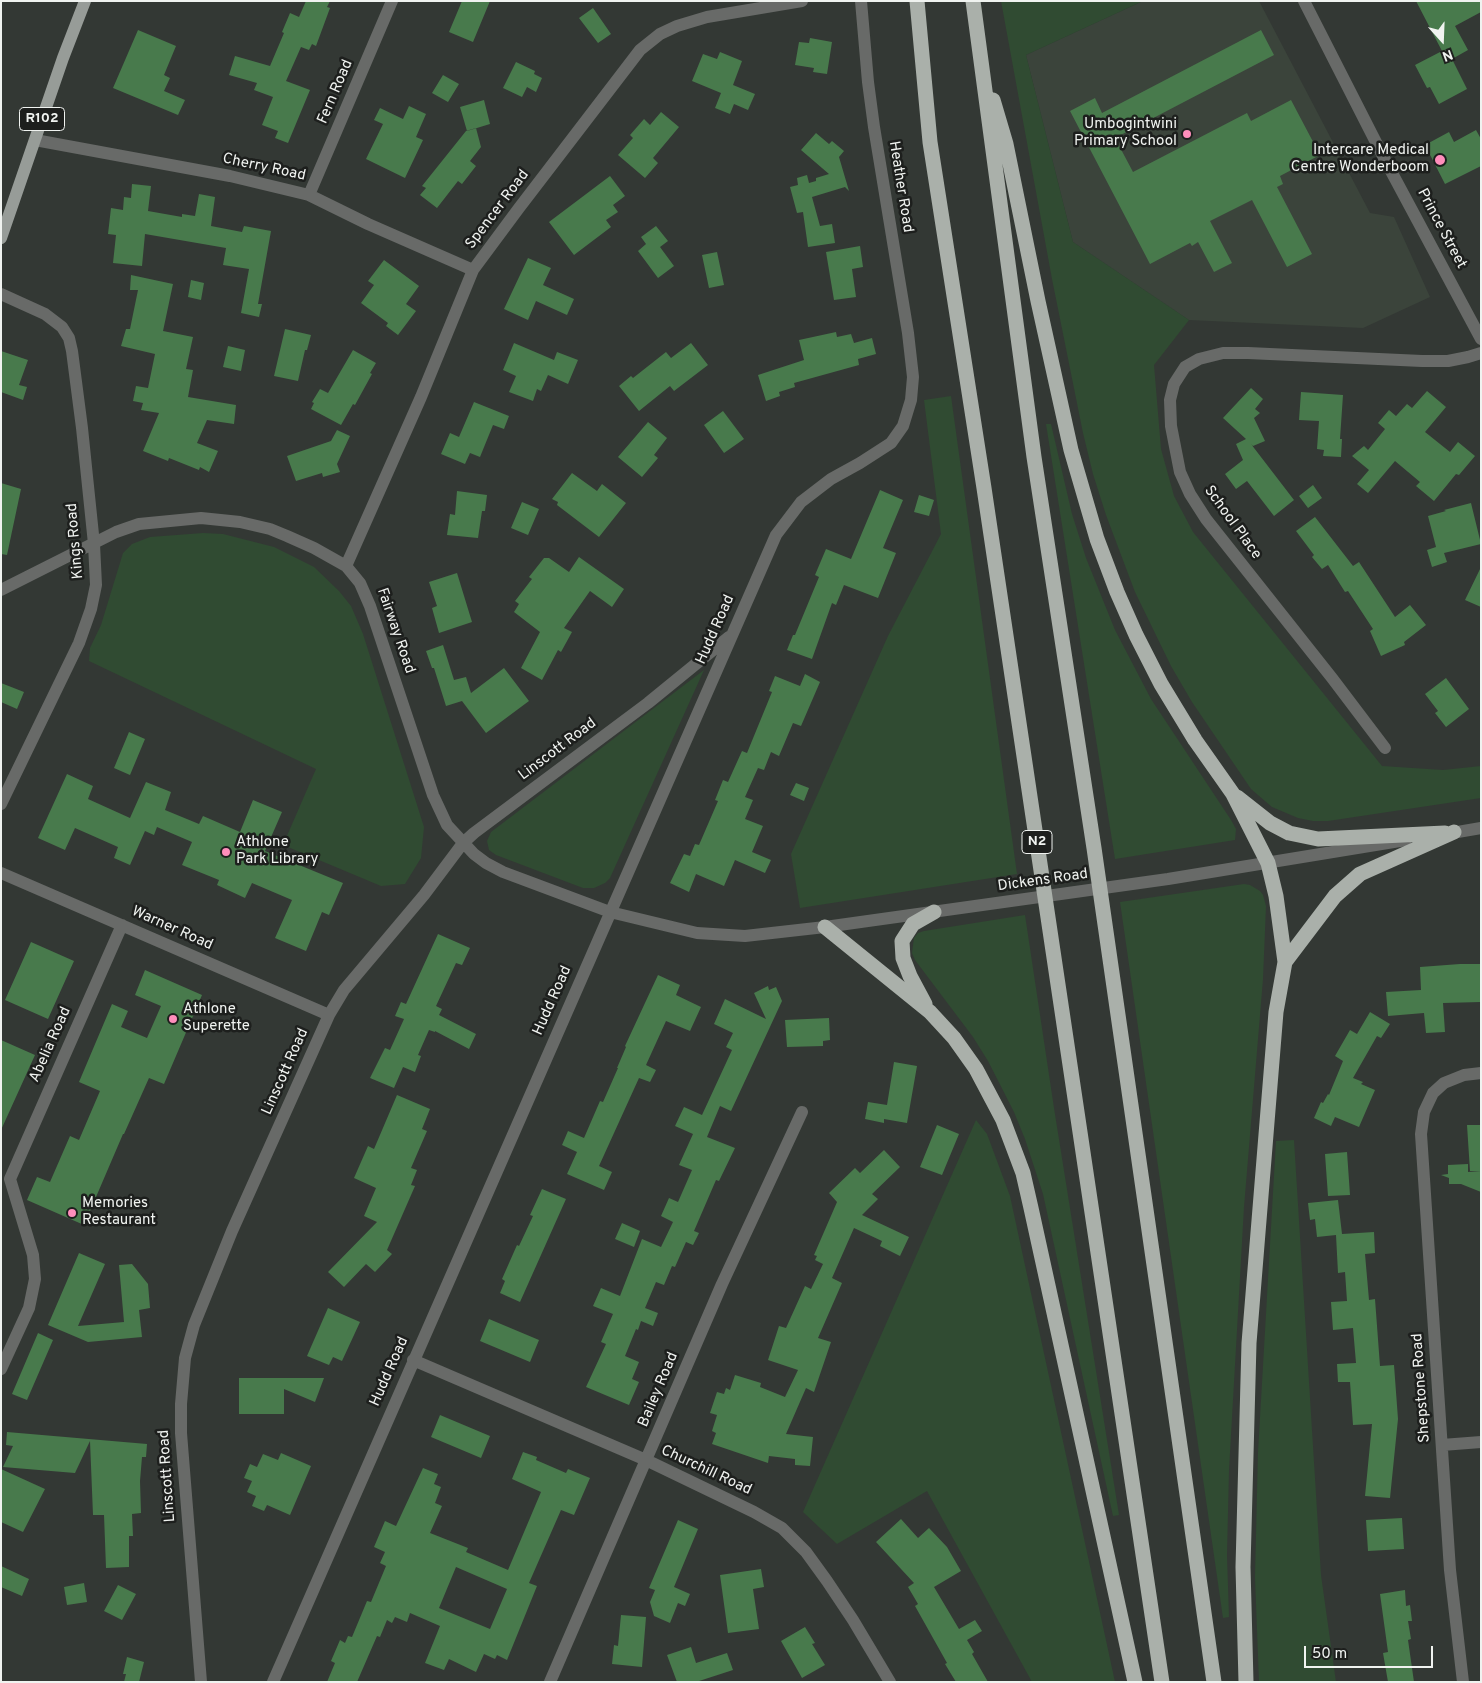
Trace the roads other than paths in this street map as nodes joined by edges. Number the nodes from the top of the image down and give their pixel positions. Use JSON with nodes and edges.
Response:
{"nodes":[{"id":1,"x":85,"y":1,"type":"edge"},
{"id":2,"x":392,"y":1,"type":"edge"},
{"id":3,"x":802,"y":1,"type":"edge"},
{"id":4,"x":861,"y":1,"type":"edge"},
{"id":5,"x":917,"y":1,"type":"edge"},
{"id":6,"x":973,"y":1,"type":"edge"},
{"id":7,"x":1304,"y":1,"type":"edge"},
{"id":8,"x":982,"y":73,"type":"junction"},
{"id":9,"x":35,"y":140,"type":"junction"},
{"id":10,"x":309,"y":195,"type":"junction"},
{"id":11,"x":1,"y":238,"type":"edge"},
{"id":12,"x":473,"y":270,"type":"junction"},
{"id":13,"x":1,"y":294,"type":"edge"},
{"id":14,"x":1481,"y":339,"type":"edge"},
{"id":15,"x":1481,"y":353,"type":"edge"},
{"id":16,"x":913,"y":377,"type":"joint"},
{"id":17,"x":94,"y":544,"type":"junction"},
{"id":18,"x":346,"y":566,"type":"junction"},
{"id":19,"x":1,"y":590,"type":"edge"},
{"id":20,"x":732,"y":635,"type":"junction"},
{"id":21,"x":1385,"y":748,"type":"dead end"},
{"id":22,"x":1233,"y":794,"type":"junction"},
{"id":23,"x":1,"y":804,"type":"edge"},
{"id":24,"x":1481,"y":828,"type":"edge"},
{"id":25,"x":1454,"y":832,"type":"junction"},
{"id":26,"x":462,"y":843,"type":"junction"},
{"id":27,"x":1268,"y":863,"type":"junction"},
{"id":28,"x":1,"y":873,"type":"edge"},
{"id":29,"x":610,"y":912,"type":"junction"},
{"id":30,"x":934,"y":912,"type":"junction"},
{"id":31,"x":122,"y":925,"type":"junction"},
{"id":32,"x":825,"y":927,"type":"junction"},
{"id":33,"x":1285,"y":962,"type":"junction"},
{"id":34,"x":930,"y":1012,"type":"junction"},
{"id":35,"x":329,"y":1015,"type":"junction"},
{"id":36,"x":1481,"y":1073,"type":"edge"},
{"id":37,"x":802,"y":1112,"type":"dead end"},
{"id":38,"x":6,"y":1182,"type":"edge"},
{"id":39,"x":413,"y":1360,"type":"junction"},
{"id":40,"x":1,"y":1369,"type":"edge"},
{"id":41,"x":1481,"y":1442,"type":"edge"},
{"id":42,"x":1442,"y":1445,"type":"junction"},
{"id":43,"x":646,"y":1460,"type":"junction"},
{"id":44,"x":201,"y":1682,"type":"edge"},
{"id":45,"x":273,"y":1682,"type":"edge"},
{"id":46,"x":550,"y":1682,"type":"edge"},
{"id":47,"x":890,"y":1682,"type":"edge"},
{"id":48,"x":1136,"y":1682,"type":"edge"},
{"id":49,"x":1162,"y":1682,"type":"edge"},
{"id":50,"x":1214,"y":1682,"type":"edge"},
{"id":51,"x":1246,"y":1682,"type":"edge"},
{"id":52,"x":1463,"y":1682,"type":"edge"}],
"edges":[{"from":1,"to":9,"type":"main road","number":"R102"},
{"from":2,"to":10,"type":"street","name":"Fern Road"},
{"from":3,"to":12,"type":"street","name":"Spencer Road"},
{"from":4,"to":16,"type":"street","name":"Heather Road"},
{"from":5,"to":49,"type":"highway","number":"N2"},
{"from":6,"to":8,"type":"highway"},
{"from":7,"to":14,"type":"street","name":"Prince Street"},
{"from":8,"to":22,"type":"highway"},
{"from":8,"to":50,"type":"highway"},
{"from":9,"to":10,"type":"street","name":"Cherry Road"},
{"from":9,"to":11,"type":"main road","number":"R102"},
{"from":10,"to":12,"type":"street","name":"Cherry Road"},
{"from":12,"to":18,"type":"street","name":"Spencer Road"},
{"from":13,"to":17,"type":"street","name":"Kings Road"},
{"from":15,"to":21,"type":"street","name":"School Place"},
{"from":16,"to":20,"type":"street","name":"Hudd Road"},
{"from":17,"to":18,"type":"street","name":"Fairway Road"},
{"from":17,"to":19,"type":"street","name":"Fairway Road"},
{"from":17,"to":23,"type":"street","name":"Kings Road"},
{"from":18,"to":26,"type":"street","name":"Fairway Road"},
{"from":20,"to":26,"type":"street","name":"Linscott Road"},
{"from":20,"to":29,"type":"street","name":"Hudd Road"},
{"from":22,"to":25,"type":"highway"},
{"from":22,"to":27,"type":"highway"},
{"from":24,"to":25,"type":"street","name":"Dickens Road"},
{"from":25,"to":27,"type":"street","name":"Dickens Road"},
{"from":25,"to":33,"type":"highway"},
{"from":26,"to":29,"type":"street","name":"Fairway Road"},
{"from":26,"to":35,"type":"street","name":"Linscott Road"},
{"from":27,"to":30,"type":"street","name":"Dickens Road"},
{"from":27,"to":33,"type":"highway"},
{"from":28,"to":31,"type":"street","name":"Warner Road"},
{"from":29,"to":32,"type":"street","name":"Dickens Road"},
{"from":29,"to":39,"type":"street","name":"Hudd Road"},
{"from":30,"to":32,"type":"street","name":"Dickens Road"},
{"from":30,"to":34,"type":"highway"},
{"from":31,"to":35,"type":"street","name":"Warner Road"},
{"from":31,"to":38,"type":"street","name":"Abelia Road"},
{"from":32,"to":34,"type":"highway"},
{"from":33,"to":51,"type":"highway"},
{"from":34,"to":48,"type":"highway"},
{"from":35,"to":44,"type":"street","name":"Linscott Road"},
{"from":36,"to":42,"type":"street","name":"Shepstone Road"},
{"from":37,"to":43,"type":"street","name":"Bailey Road"},
{"from":38,"to":40,"type":"street"},
{"from":39,"to":43,"type":"street","name":"Churchill Road"},
{"from":39,"to":45,"type":"street","name":"Hudd Road"},
{"from":41,"to":42,"type":"street"},
{"from":42,"to":52,"type":"street","name":"Shepstone Road"},
{"from":43,"to":46,"type":"street","name":"Bailey Road"},
{"from":43,"to":47,"type":"street","name":"Churchill Road"}]}
